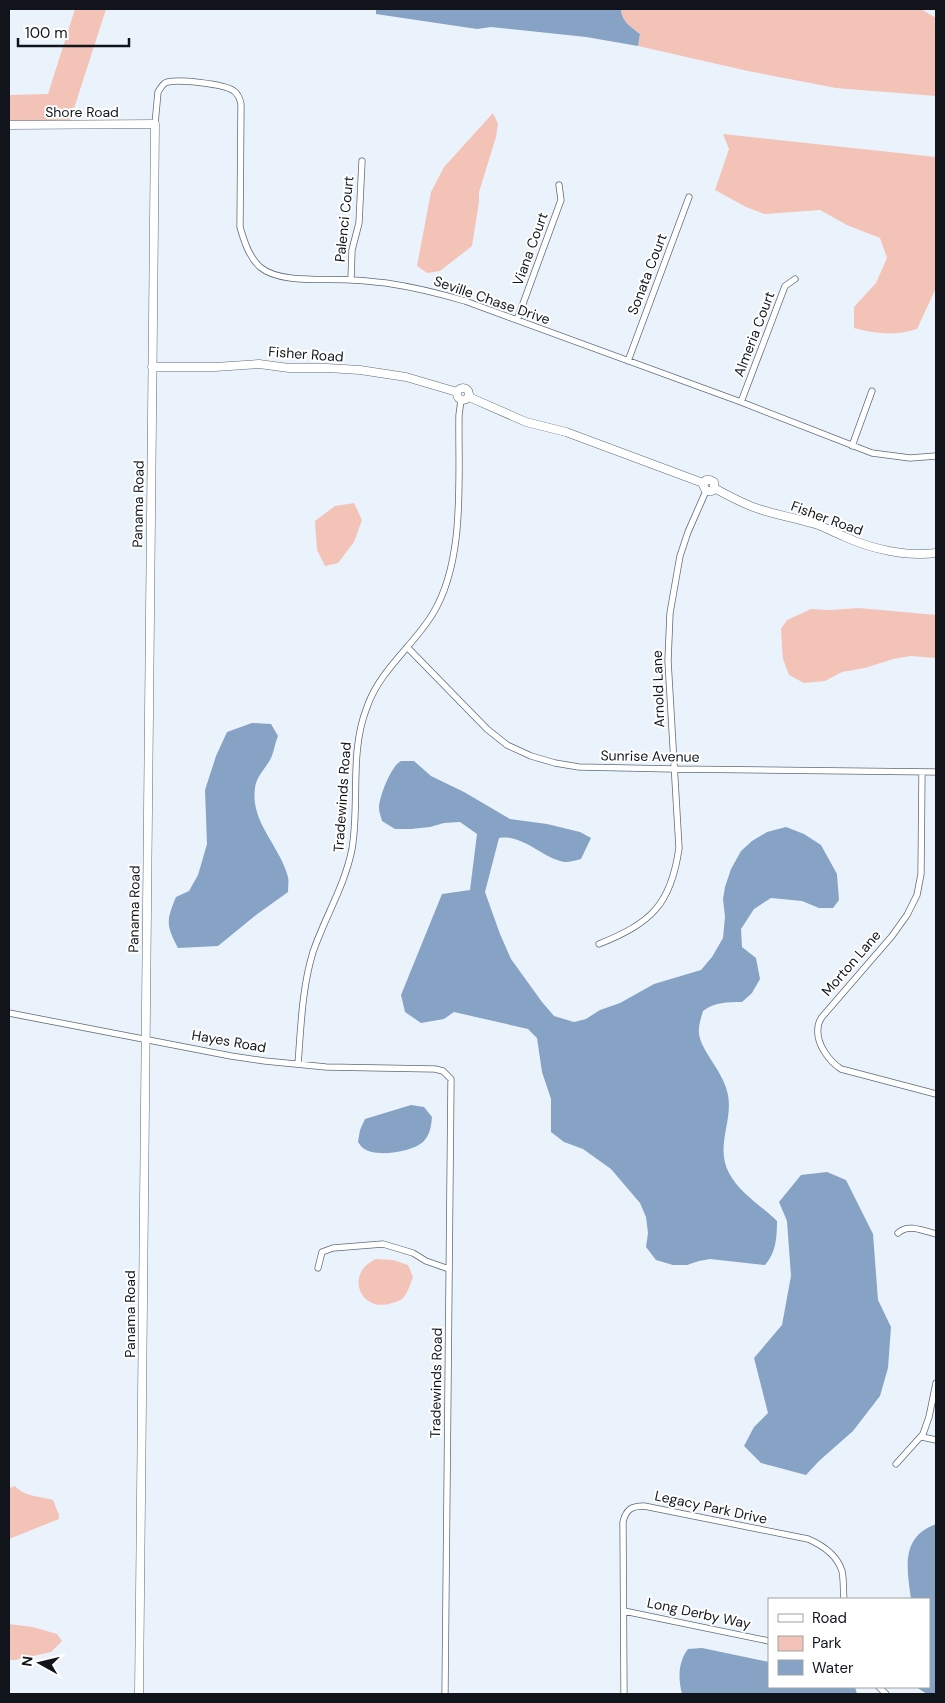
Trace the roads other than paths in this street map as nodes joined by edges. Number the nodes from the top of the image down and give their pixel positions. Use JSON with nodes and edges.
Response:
{"nodes":[{"id":1,"x":155,"y":124,"type":"junction"},
{"id":2,"x":9,"y":125,"type":"edge"},
{"id":3,"x":362,"y":161,"type":"dead end"},
{"id":4,"x":559,"y":186,"type":"dead end"},
{"id":5,"x":689,"y":197,"type":"dead end"},
{"id":6,"x":795,"y":279,"type":"dead end"},
{"id":7,"x":352,"y":280,"type":"junction"},
{"id":8,"x":517,"y":320,"type":"junction"},
{"id":9,"x":628,"y":361,"type":"junction"},
{"id":10,"x":152,"y":367,"type":"junction"},
{"id":11,"x":872,"y":391,"type":"dead end"},
{"id":12,"x":457,"y":392,"type":"junction"},
{"id":13,"x":469,"y":396,"type":"junction"},
{"id":14,"x":461,"y":400,"type":"junction"},
{"id":15,"x":740,"y":402,"type":"junction"},
{"id":16,"x":852,"y":446,"type":"junction"},
{"id":17,"x":936,"y":456,"type":"edge"},
{"id":18,"x":708,"y":487,"type":"junction"},
{"id":19,"x":936,"y":552,"type":"edge"},
{"id":20,"x":407,"y":647,"type":"junction"},
{"id":21,"x":674,"y":769,"type":"junction"},
{"id":22,"x":922,"y":772,"type":"junction"},
{"id":23,"x":936,"y":772,"type":"edge"},
{"id":24,"x":599,"y":944,"type":"dead end"},
{"id":25,"x":9,"y":1013,"type":"edge"},
{"id":26,"x":145,"y":1038,"type":"junction"},
{"id":27,"x":298,"y":1064,"type":"junction"},
{"id":28,"x":447,"y":1074,"type":"joint"},
{"id":29,"x":936,"y":1094,"type":"edge"},
{"id":30,"x":898,"y":1233,"type":"dead end"},
{"id":31,"x":936,"y":1234,"type":"edge"},
{"id":32,"x":318,"y":1268,"type":"dead end"},
{"id":33,"x":450,"y":1269,"type":"junction"},
{"id":34,"x":936,"y":1383,"type":"edge"},
{"id":35,"x":922,"y":1437,"type":"junction"},
{"id":36,"x":936,"y":1440,"type":"edge"},
{"id":37,"x":896,"y":1464,"type":"dead end"},
{"id":38,"x":844,"y":1598,"type":"edge"},
{"id":39,"x":624,"y":1611,"type":"junction"},
{"id":40,"x":768,"y":1640,"type":"edge"},
{"id":41,"x":140,"y":1694,"type":"edge"},
{"id":42,"x":445,"y":1694,"type":"edge"},
{"id":43,"x":624,"y":1694,"type":"edge"}],
"edges":[{"from":1,"to":2,"type":"street","name":"Shore Road"},
{"from":1,"to":7,"type":"street","name":"Seville Chase Drive"},
{"from":1,"to":10,"type":"street","name":"Panama Road"},
{"from":3,"to":7,"type":"street","name":"Palenci Court"},
{"from":4,"to":8,"type":"street","name":"Viana Court"},
{"from":5,"to":9,"type":"street","name":"Sonata Court"},
{"from":6,"to":15,"type":"street","name":"Almeria Court"},
{"from":7,"to":8,"type":"street","name":"Seville Chase Drive"},
{"from":8,"to":9,"type":"street","name":"Seville Chase Drive"},
{"from":9,"to":15,"type":"street","name":"Seville Chase Drive"},
{"from":10,"to":12,"type":"street","name":"Fisher Road"},
{"from":10,"to":26,"type":"street","name":"Panama Road"},
{"from":11,"to":16,"type":"street"},
{"from":12,"to":13,"type":"street","name":"Fisher Road"},
{"from":12,"to":14,"type":"street"},
{"from":13,"to":14,"type":"street"},
{"from":13,"to":18,"type":"street","name":"Fisher Road"},
{"from":14,"to":20,"type":"street","name":"Tradewinds Road"},
{"from":15,"to":16,"type":"street","name":"Seville Chase Drive"},
{"from":16,"to":17,"type":"street","name":"Seville Chase Drive"},
{"from":18,"to":19,"type":"street","name":"Fisher Road"},
{"from":18,"to":21,"type":"street","name":"Arnold Lane"},
{"from":20,"to":21,"type":"street","name":"Sunrise Avenue"},
{"from":20,"to":27,"type":"street","name":"Tradewinds Road"},
{"from":21,"to":22,"type":"street","name":"Sunrise Avenue"},
{"from":21,"to":24,"type":"street","name":"Arnold Lane"},
{"from":22,"to":23,"type":"street","name":"Sunrise Avenue"},
{"from":22,"to":29,"type":"street","name":"Morton Lane"},
{"from":25,"to":26,"type":"street","name":"Hayes Road"},
{"from":26,"to":27,"type":"street","name":"Hayes Road"},
{"from":26,"to":41,"type":"street","name":"Panama Road"},
{"from":27,"to":28,"type":"street","name":"Hayes Road"},
{"from":28,"to":33,"type":"street","name":"Tradewinds Road"},
{"from":30,"to":31,"type":"street"},
{"from":32,"to":33,"type":"street"},
{"from":33,"to":42,"type":"street","name":"Tradewinds Road"},
{"from":34,"to":35,"type":"street"},
{"from":35,"to":36,"type":"street"},
{"from":35,"to":37,"type":"street"},
{"from":38,"to":39,"type":"street","name":"Legacy Park Drive"},
{"from":39,"to":40,"type":"street","name":"Long Derby Way"},
{"from":39,"to":43,"type":"street","name":"Legacy Park Drive"}]}
